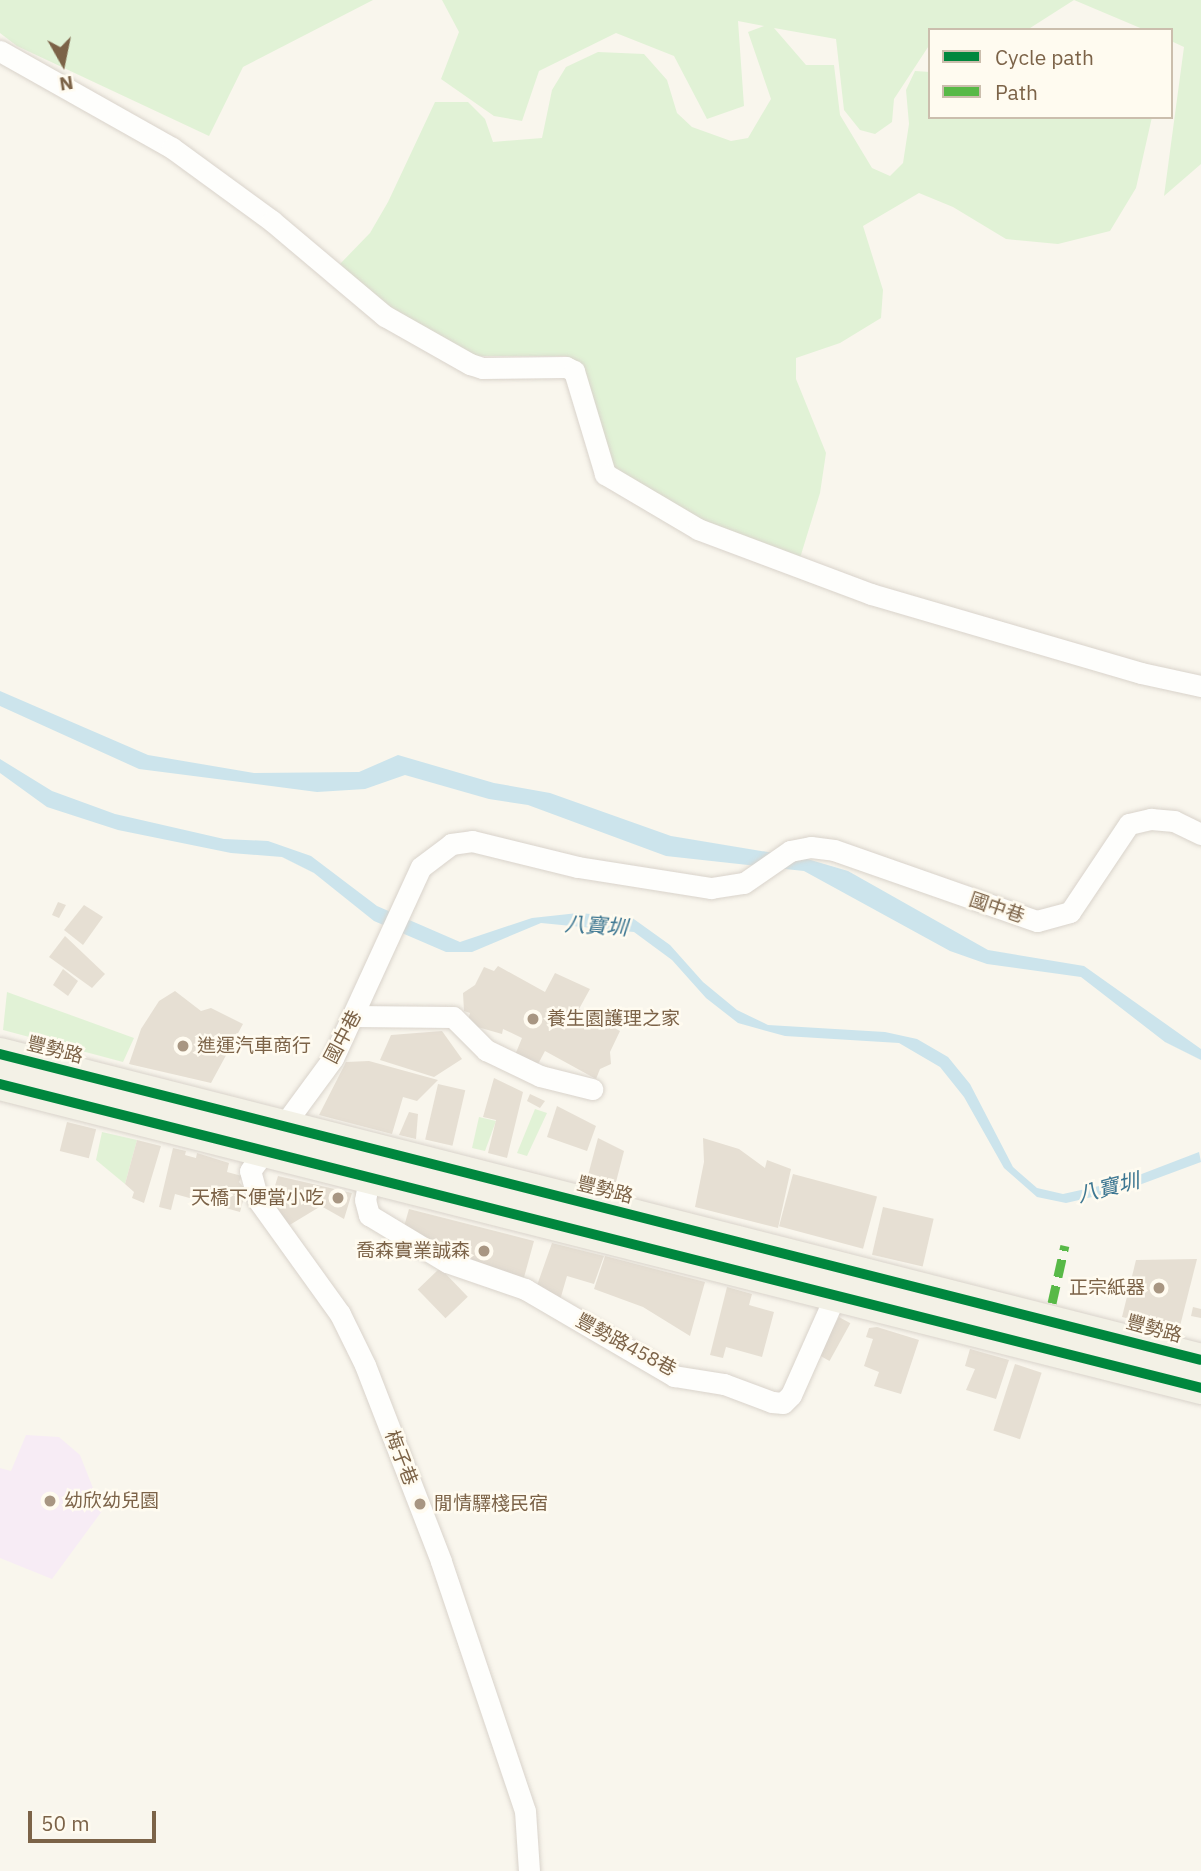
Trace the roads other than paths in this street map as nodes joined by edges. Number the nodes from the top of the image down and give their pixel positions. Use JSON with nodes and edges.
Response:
{"nodes":[{"id":1,"x":0,"y":51,"type":"edge"},
{"id":2,"x":1201,"y":686,"type":"edge"},
{"id":3,"x":1201,"y":834,"type":"edge"},
{"id":4,"x":354,"y":1016,"type":"junction"},
{"id":5,"x":0,"y":1054,"type":"edge"},
{"id":6,"x":0,"y":1084,"type":"edge"},
{"id":7,"x":592,"y":1089,"type":"dead end"},
{"id":8,"x":284,"y":1126,"type":"junction"},
{"id":9,"x":262,"y":1150,"type":"junction"},
{"id":10,"x":369,"y":1178,"type":"junction"},
{"id":11,"x":835,"y":1296,"type":"junction"},
{"id":12,"x":1201,"y":1360,"type":"edge"},
{"id":13,"x":1201,"y":1388,"type":"edge"},
{"id":14,"x":529,"y":1871,"type":"edge"}],
"edges":[{"from":1,"to":2,"type":"street"},
{"from":3,"to":4,"type":"street","name":"國中巷"},
{"from":4,"to":7,"type":"street"},
{"from":4,"to":8,"type":"street","name":"國中巷"},
{"from":5,"to":8,"type":"main road","name":"豐勢路"},
{"from":6,"to":9,"type":"main road"},
{"from":8,"to":9,"type":"street","name":"國中巷"},
{"from":8,"to":12,"type":"main road","name":"豐勢路"},
{"from":9,"to":10,"type":"main road"},
{"from":9,"to":14,"type":"street","name":"梅子巷"},
{"from":10,"to":11,"type":"main road"},
{"from":10,"to":11,"type":"street","name":"豐勢路458巷"},
{"from":11,"to":13,"type":"main road"}]}
